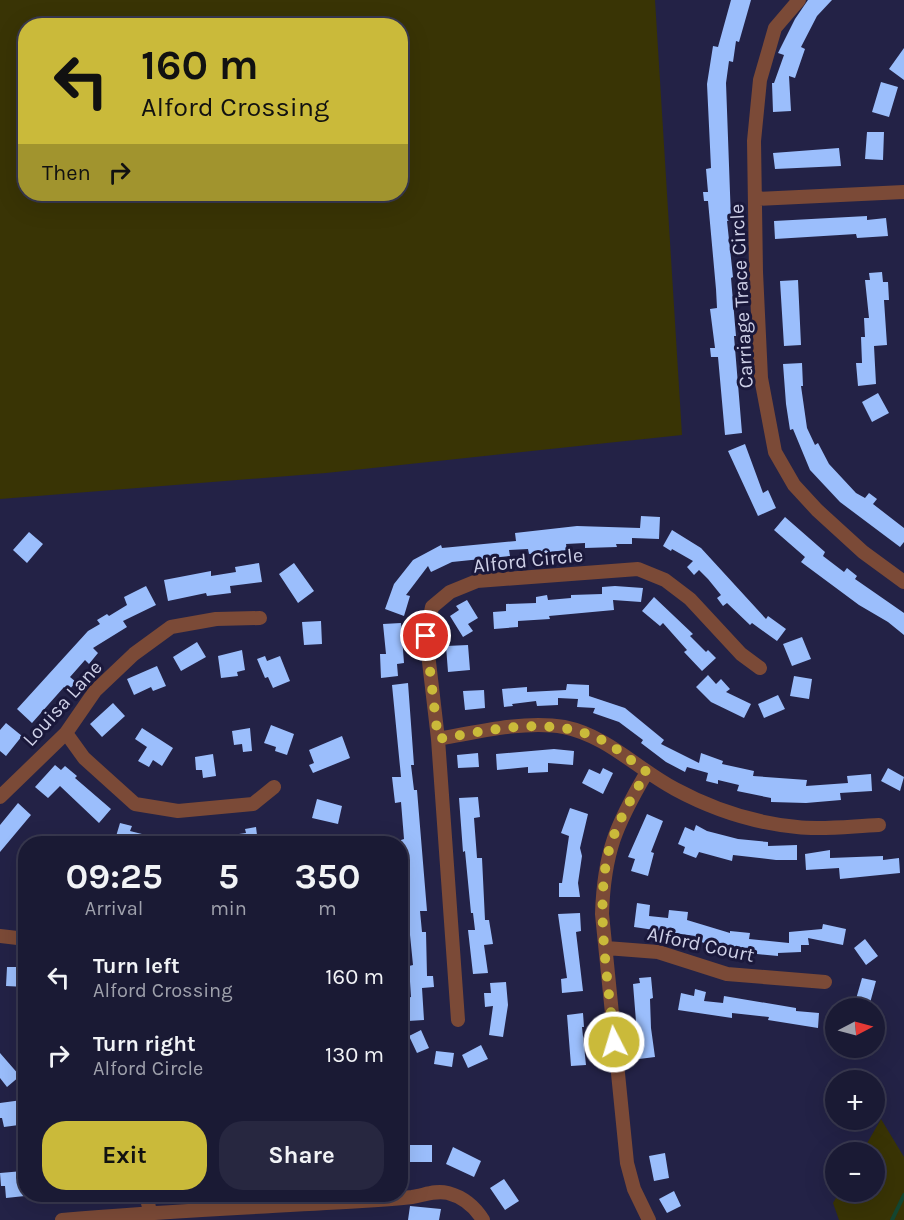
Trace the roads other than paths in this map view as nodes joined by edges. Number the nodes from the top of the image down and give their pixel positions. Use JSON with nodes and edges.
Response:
{"nodes":[{"id":1,"x":800,"y":0,"type":"edge"},
{"id":2,"x":904,"y":193,"type":"edge"},
{"id":3,"x":755,"y":200,"type":"junction"},
{"id":4,"x":904,"y":582,"type":"edge"},
{"id":5,"x":260,"y":618,"type":"dead end"},
{"id":6,"x":759,"y":668,"type":"dead end"},
{"id":7,"x":66,"y":733,"type":"junction"},
{"id":8,"x":438,"y":739,"type":"junction"},
{"id":9,"x":647,"y":772,"type":"junction"},
{"id":10,"x":274,"y":787,"type":"dead end"},
{"id":11,"x":0,"y":797,"type":"edge"},
{"id":12,"x":879,"y":825,"type":"dead end"},
{"id":13,"x":0,"y":936,"type":"edge"},
{"id":14,"x":18,"y":938,"type":"edge"},
{"id":15,"x":606,"y":948,"type":"junction"},
{"id":16,"x":825,"y":982,"type":"dead end"},
{"id":17,"x":458,"y":1020,"type":"dead end"},
{"id":18,"x":408,"y":1197,"type":"edge"},
{"id":19,"x":148,"y":1202,"type":"edge"},
{"id":20,"x":268,"y":1202,"type":"edge"},
{"id":21,"x":150,"y":1212,"type":"junction"},
{"id":22,"x":62,"y":1220,"type":"edge"},
{"id":23,"x":483,"y":1220,"type":"edge"},
{"id":24,"x":649,"y":1220,"type":"edge"}],
"edges":[{"from":1,"to":3,"type":"street","name":"Carriage Trace Circle"},
{"from":2,"to":3,"type":"street"},
{"from":3,"to":4,"type":"street","name":"Carriage Trace Circle"},
{"from":5,"to":7,"type":"street","name":"Louisa Lane"},
{"from":6,"to":8,"type":"street","name":"Alford Circle"},
{"from":7,"to":10,"type":"street"},
{"from":7,"to":11,"type":"street","name":"Louisa Lane"},
{"from":8,"to":9,"type":"street"},
{"from":8,"to":17,"type":"street","name":"Alford Circle"},
{"from":9,"to":12,"type":"street"},
{"from":9,"to":15,"type":"street"},
{"from":13,"to":14,"type":"street"},
{"from":15,"to":16,"type":"street","name":"Alford Court"},
{"from":15,"to":24,"type":"street"},
{"from":18,"to":23,"type":"street"},
{"from":19,"to":21,"type":"street"},
{"from":20,"to":21,"type":"street"},
{"from":21,"to":22,"type":"street"}]}
